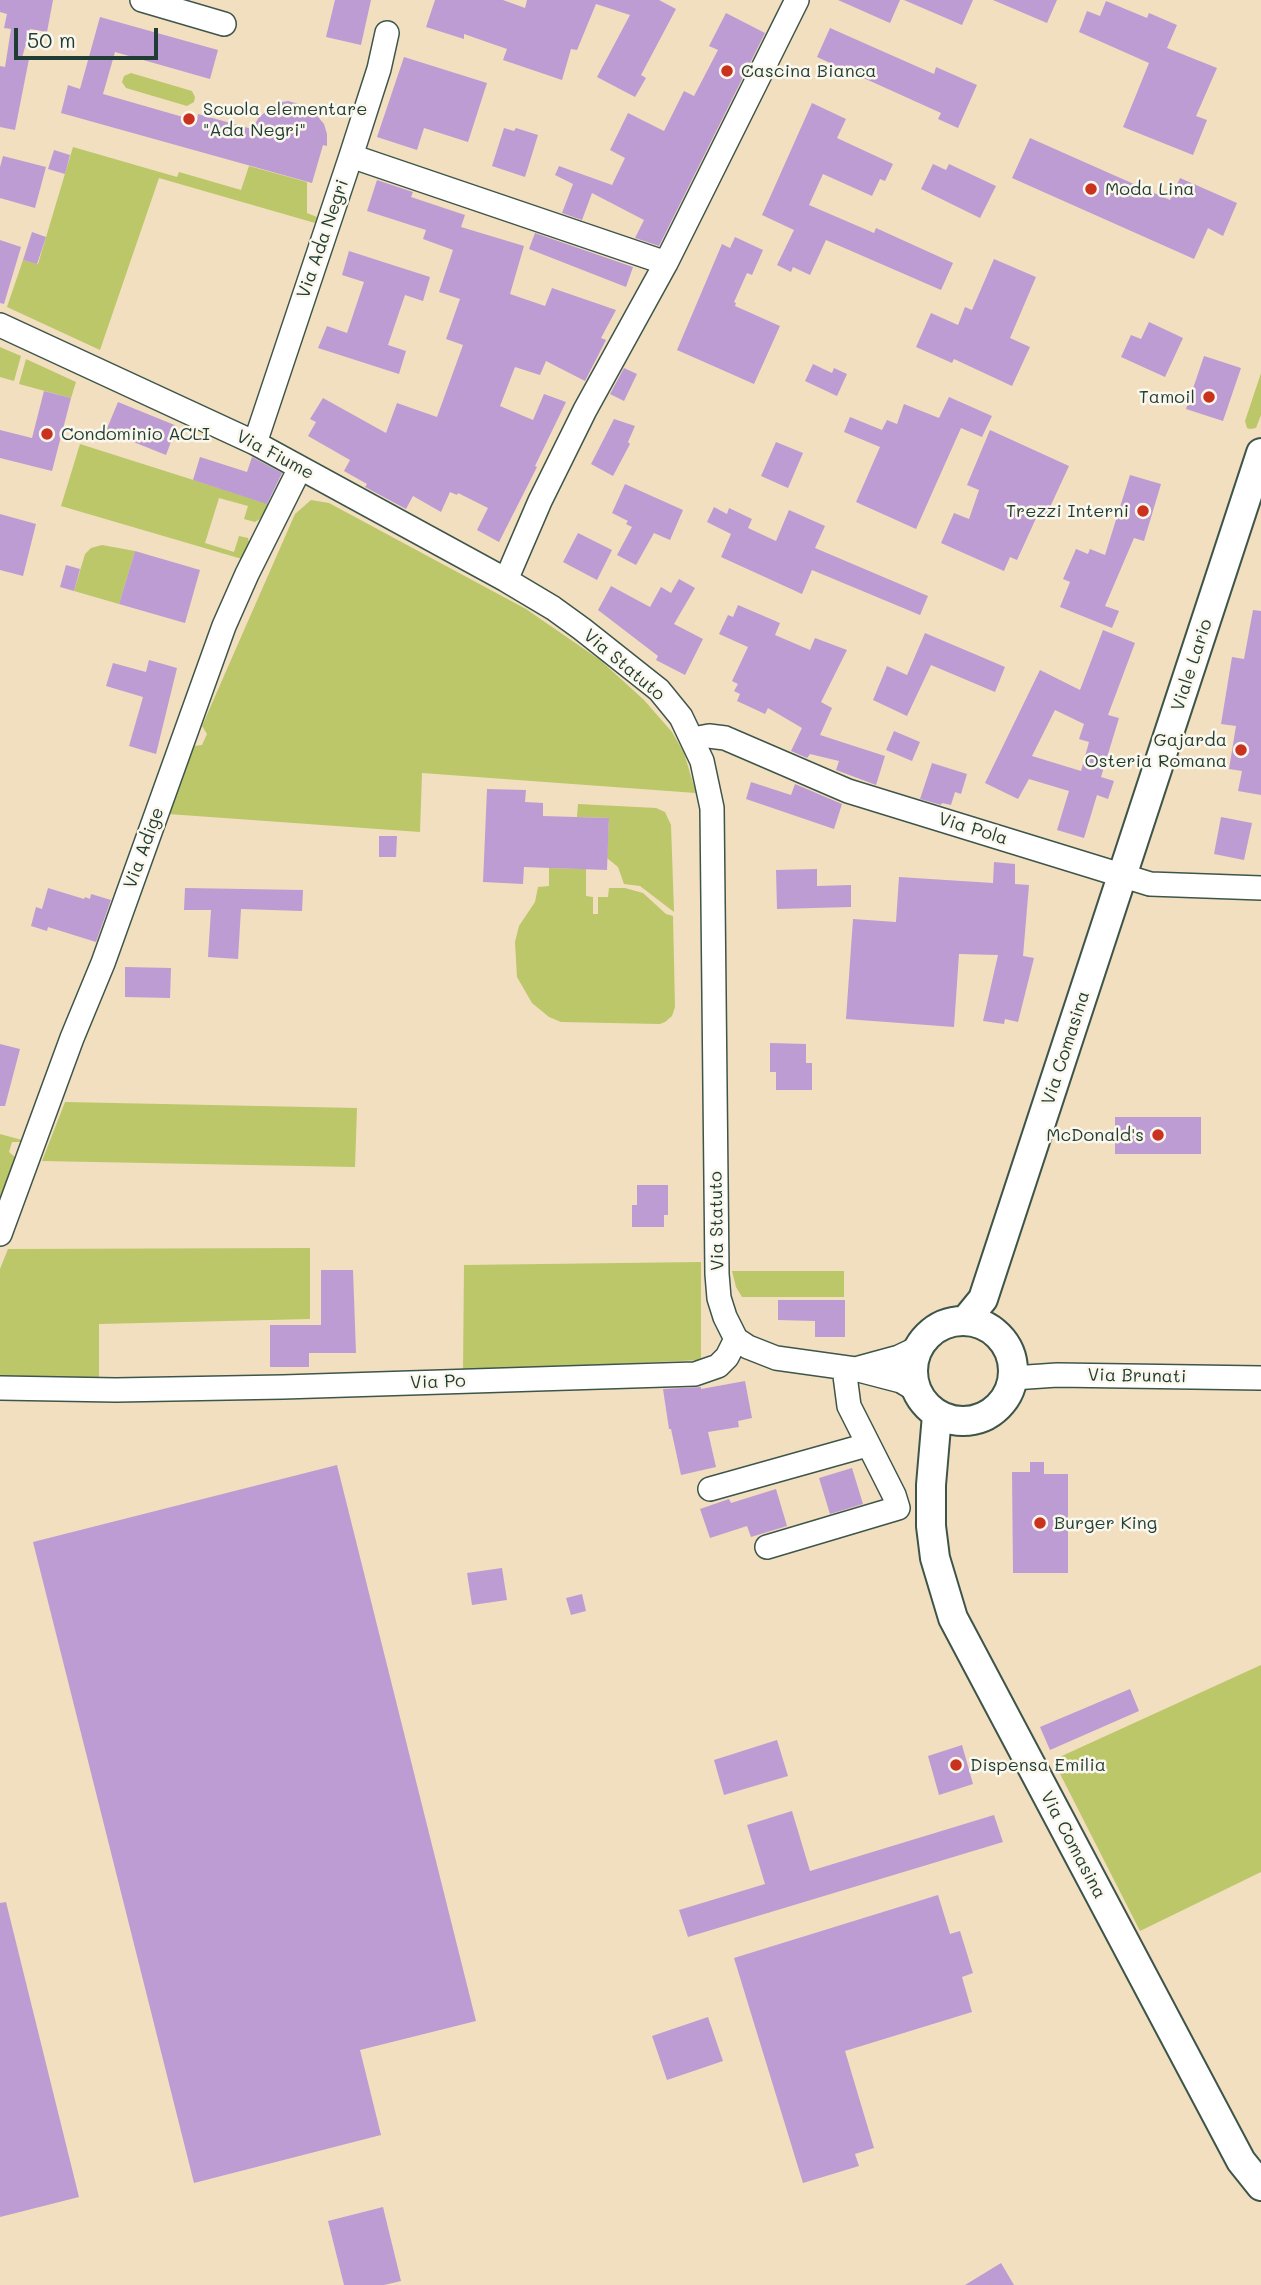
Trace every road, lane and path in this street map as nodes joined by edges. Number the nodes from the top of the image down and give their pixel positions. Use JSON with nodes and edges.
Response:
{"nodes":[{"id":1,"x":142,"y":0,"type":"edge"},
{"id":2,"x":797,"y":0,"type":"edge"},
{"id":3,"x":224,"y":24,"type":"dead end"},
{"id":4,"x":387,"y":33,"type":"dead end"},
{"id":5,"x":351,"y":156,"type":"junction"},
{"id":6,"x":666,"y":263,"type":"junction"},
{"id":7,"x":0,"y":325,"type":"edge"},
{"id":8,"x":255,"y":443,"type":"junction"},
{"id":9,"x":1261,"y":453,"type":"edge"},
{"id":10,"x":300,"y":468,"type":"junction"},
{"id":11,"x":506,"y":580,"type":"junction"},
{"id":12,"x":693,"y":739,"type":"junction"},
{"id":13,"x":1122,"y":876,"type":"junction"},
{"id":14,"x":1261,"y":888,"type":"edge"},
{"id":15,"x":0,"y":1234,"type":"edge"},
{"id":16,"x":983,"y":1299,"type":"junction"},
{"id":17,"x":965,"y":1321,"type":"junction"},
{"id":18,"x":994,"y":1332,"type":"junction"},
{"id":19,"x":736,"y":1339,"type":"junction"},
{"id":20,"x":918,"y":1348,"type":"junction"},
{"id":21,"x":849,"y":1368,"type":"junction"},
{"id":22,"x":1013,"y":1378,"type":"junction"},
{"id":23,"x":1261,"y":1378,"type":"edge"},
{"id":24,"x":0,"y":1388,"type":"edge"},
{"id":25,"x":916,"y":1390,"type":"junction"},
{"id":26,"x":945,"y":1418,"type":"junction"},
{"id":27,"x":867,"y":1445,"type":"junction"},
{"id":28,"x":710,"y":1489,"type":"dead end"},
{"id":29,"x":767,"y":1547,"type":"dead end"},
{"id":30,"x":1261,"y":2186,"type":"edge"}],
"edges":[{"from":1,"to":3,"type":"street"},
{"from":2,"to":6,"type":"street"},
{"from":4,"to":5,"type":"street","name":"Via Ada Negri"},
{"from":5,"to":6,"type":"street"},
{"from":5,"to":8,"type":"street","name":"Via Ada Negri"},
{"from":6,"to":11,"type":"street"},
{"from":7,"to":8,"type":"street","name":"Via Fiume"},
{"from":8,"to":10,"type":"street","name":"Via Fiume"},
{"from":9,"to":13,"type":"main road","name":"Viale Lario"},
{"from":10,"to":11,"type":"street","name":"Via Fiume"},
{"from":10,"to":15,"type":"street","name":"Via Adige"},
{"from":11,"to":12,"type":"street","name":"Via Statuto"},
{"from":12,"to":13,"type":"street","name":"Via Pola"},
{"from":12,"to":19,"type":"street","name":"Via Statuto"},
{"from":13,"to":14,"type":"street","name":"Via Pola"},
{"from":13,"to":16,"type":"main road","name":"Via Comasina"},
{"from":16,"to":17,"type":"main road","name":"Via Comasina"},
{"from":16,"to":18,"type":"main road"},
{"from":17,"to":18,"type":"main road"},
{"from":17,"to":20,"type":"main road"},
{"from":18,"to":22,"type":"main road"},
{"from":19,"to":21,"type":"street"},
{"from":19,"to":24,"type":"street","name":"Via Po"},
{"from":20,"to":21,"type":"street"},
{"from":20,"to":25,"type":"main road"},
{"from":21,"to":25,"type":"street"},
{"from":21,"to":27,"type":"street"},
{"from":22,"to":23,"type":"street","name":"Via Brunati"},
{"from":22,"to":26,"type":"main road"},
{"from":25,"to":26,"type":"main road"},
{"from":26,"to":30,"type":"main road","name":"Via Comasina"},
{"from":27,"to":28,"type":"street"},
{"from":27,"to":29,"type":"street"}]}
